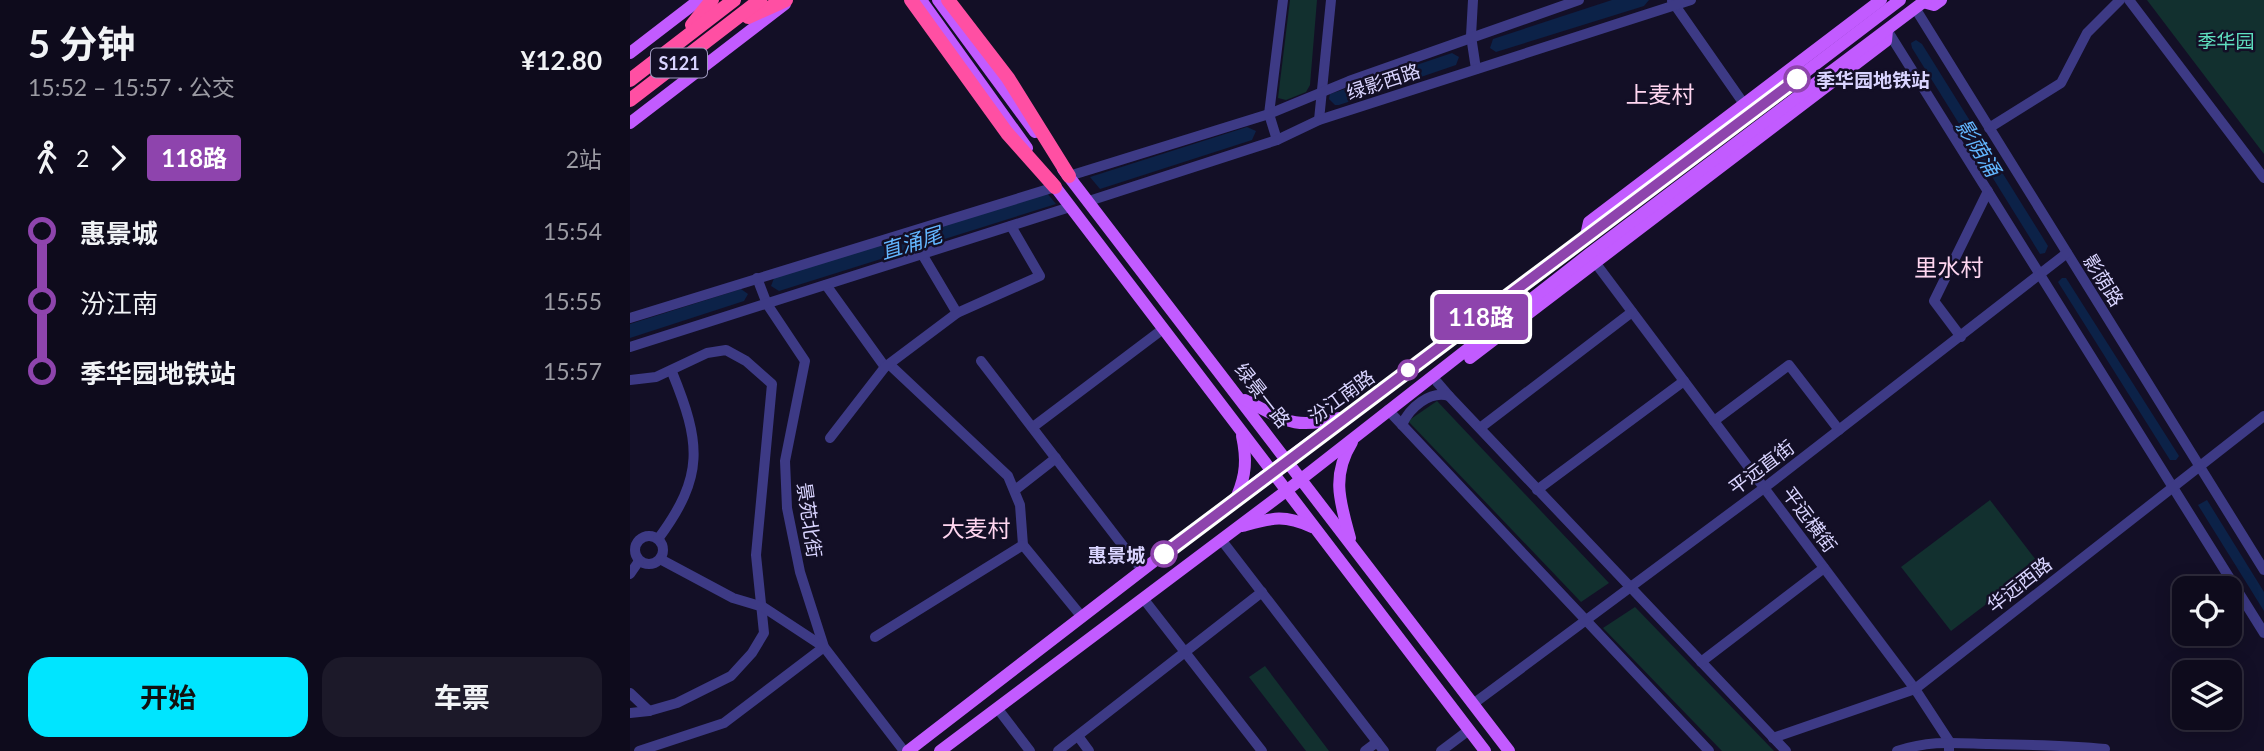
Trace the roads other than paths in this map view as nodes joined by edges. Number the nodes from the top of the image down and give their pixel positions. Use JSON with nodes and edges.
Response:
{"nodes":[{"id":1,"x":699,"y":0,"type":"edge"},
{"id":2,"x":712,"y":0,"type":"edge"},
{"id":3,"x":734,"y":0,"type":"edge"},
{"id":4,"x":761,"y":0,"type":"edge"},
{"id":5,"x":788,"y":0,"type":"edge"},
{"id":6,"x":911,"y":0,"type":"edge"},
{"id":7,"x":921,"y":0,"type":"edge"},
{"id":8,"x":938,"y":0,"type":"edge"},
{"id":9,"x":948,"y":0,"type":"edge"},
{"id":10,"x":1283,"y":0,"type":"edge"},
{"id":11,"x":1331,"y":0,"type":"edge"},
{"id":12,"x":1473,"y":0,"type":"edge"},
{"id":13,"x":1579,"y":0,"type":"edge"},
{"id":14,"x":1691,"y":0,"type":"edge"},
{"id":15,"x":1900,"y":0,"type":"edge"},
{"id":16,"x":1941,"y":0,"type":"edge"},
{"id":17,"x":2120,"y":0,"type":"edge"},
{"id":18,"x":2129,"y":0,"type":"edge"},
{"id":19,"x":1673,"y":2,"type":"edge"},
{"id":20,"x":1919,"y":5,"type":"edge"},
{"id":21,"x":1880,"y":6,"type":"edge"},
{"id":22,"x":727,"y":26,"type":"junction"},
{"id":23,"x":1889,"y":28,"type":"junction"},
{"id":24,"x":1471,"y":36,"type":"junction"},
{"id":25,"x":678,"y":43,"type":"junction"},
{"id":26,"x":630,"y":53,"type":"edge"},
{"id":27,"x":1476,"y":69,"type":"junction"},
{"id":28,"x":630,"y":80,"type":"edge"},
{"id":29,"x":1322,"y":94,"type":"junction"},
{"id":30,"x":630,"y":100,"type":"edge"},
{"id":31,"x":1748,"y":108,"type":"junction"},
{"id":32,"x":1269,"y":114,"type":"junction"},
{"id":33,"x":1319,"y":120,"type":"junction"},
{"id":34,"x":630,"y":123,"type":"edge"},
{"id":35,"x":1989,"y":128,"type":"junction"},
{"id":36,"x":1277,"y":140,"type":"junction"},
{"id":37,"x":1069,"y":176,"type":"junction"},
{"id":38,"x":2264,"y":178,"type":"edge"},
{"id":39,"x":1055,"y":187,"type":"junction"},
{"id":40,"x":1988,"y":191,"type":"junction"},
{"id":41,"x":1089,"y":201,"type":"junction"},
{"id":42,"x":1070,"y":207,"type":"junction"},
{"id":43,"x":1012,"y":226,"type":"junction"},
{"id":44,"x":922,"y":254,"type":"junction"},
{"id":45,"x":2065,"y":255,"type":"junction"},
{"id":46,"x":1592,"y":258,"type":"junction"},
{"id":47,"x":2043,"y":273,"type":"junction"},
{"id":48,"x":757,"y":278,"type":"junction"},
{"id":49,"x":825,"y":285,"type":"junction"},
{"id":50,"x":767,"y":304,"type":"junction"},
{"id":51,"x":1632,"y":312,"type":"junction"},
{"id":52,"x":957,"y":313,"type":"junction"},
{"id":53,"x":630,"y":317,"type":"edge"},
{"id":54,"x":1163,"y":329,"type":"junction"},
{"id":55,"x":1961,"y":337,"type":"junction"},
{"id":56,"x":630,"y":347,"type":"edge"},
{"id":57,"x":981,"y":361,"type":"dead end"},
{"id":58,"x":888,"y":366,"type":"junction"},
{"id":59,"x":672,"y":372,"type":"junction"},
{"id":60,"x":630,"y":380,"type":"edge"},
{"id":61,"x":1684,"y":381,"type":"junction"},
{"id":62,"x":1437,"y":382,"type":"junction"},
{"id":63,"x":1449,"y":396,"type":"junction"},
{"id":64,"x":1241,"y":398,"type":"junction"},
{"id":65,"x":1346,"y":416,"type":"junction"},
{"id":66,"x":2264,"y":416,"type":"edge"},
{"id":67,"x":1395,"y":417,"type":"junction"},
{"id":68,"x":1714,"y":421,"type":"junction"},
{"id":69,"x":1032,"y":427,"type":"junction"},
{"id":70,"x":1480,"y":428,"type":"junction"},
{"id":71,"x":1839,"y":430,"type":"junction"},
{"id":72,"x":1242,"y":432,"type":"junction"},
{"id":73,"x":1358,"y":433,"type":"junction"},
{"id":74,"x":830,"y":438,"type":"dead end"},
{"id":75,"x":1345,"y":453,"type":"junction"},
{"id":76,"x":1056,"y":458,"type":"junction"},
{"id":77,"x":1288,"y":459,"type":"junction"},
{"id":78,"x":2200,"y":464,"type":"junction"},
{"id":79,"x":1271,"y":471,"type":"junction"},
{"id":80,"x":1302,"y":478,"type":"junction"},
{"id":81,"x":2172,"y":486,"type":"junction"},
{"id":82,"x":1764,"y":488,"type":"junction"},
{"id":83,"x":1537,"y":489,"type":"junction"},
{"id":84,"x":1015,"y":490,"type":"junction"},
{"id":85,"x":1286,"y":491,"type":"junction"},
{"id":86,"x":1238,"y":494,"type":"junction"},
{"id":87,"x":1246,"y":525,"type":"junction"},
{"id":88,"x":1232,"y":529,"type":"junction"},
{"id":89,"x":1315,"y":529,"type":"junction"},
{"id":90,"x":633,"y":539,"type":"edge"},
{"id":91,"x":658,"y":540,"type":"junction"},
{"id":92,"x":1223,"y":542,"type":"junction"},
{"id":93,"x":1023,"y":545,"type":"junction"},
{"id":94,"x":1352,"y":545,"type":"junction"},
{"id":95,"x":660,"y":559,"type":"junction"},
{"id":96,"x":639,"y":561,"type":"junction"},
{"id":97,"x":1137,"y":564,"type":"junction"},
{"id":98,"x":1824,"y":568,"type":"junction"},
{"id":99,"x":2264,"y":570,"type":"edge"},
{"id":100,"x":630,"y":574,"type":"edge"},
{"id":101,"x":1629,"y":588,"type":"junction"},
{"id":102,"x":1262,"y":592,"type":"junction"},
{"id":103,"x":1146,"y":602,"type":"junction"},
{"id":104,"x":763,"y":607,"type":"junction"},
{"id":105,"x":1079,"y":614,"type":"junction"},
{"id":106,"x":1584,"y":621,"type":"junction"},
{"id":107,"x":1105,"y":629,"type":"junction"},
{"id":108,"x":2264,"y":633,"type":"edge"},
{"id":109,"x":876,"y":637,"type":"dead end"},
{"id":110,"x":824,"y":647,"type":"junction"},
{"id":111,"x":1185,"y":652,"type":"junction"},
{"id":112,"x":1701,"y":662,"type":"junction"},
{"id":113,"x":1915,"y":689,"type":"junction"},
{"id":114,"x":630,"y":693,"type":"edge"},
{"id":115,"x":1473,"y":704,"type":"junction"},
{"id":116,"x":649,"y":711,"type":"junction"},
{"id":117,"x":630,"y":713,"type":"edge"},
{"id":118,"x":1001,"y":713,"type":"junction"},
{"id":119,"x":1469,"y":730,"type":"junction"},
{"id":120,"x":1078,"y":736,"type":"junction"},
{"id":121,"x":1773,"y":738,"type":"junction"},
{"id":122,"x":1377,"y":742,"type":"junction"},
{"id":123,"x":1949,"y":746,"type":"edge"},
{"id":124,"x":2105,"y":749,"type":"dead end"},
{"id":125,"x":902,"y":750,"type":"edge"},
{"id":126,"x":639,"y":751,"type":"edge"},
{"id":127,"x":940,"y":751,"type":"edge"},
{"id":128,"x":952,"y":751,"type":"edge"},
{"id":129,"x":1030,"y":751,"type":"edge"},
{"id":130,"x":1058,"y":751,"type":"edge"},
{"id":131,"x":1089,"y":751,"type":"edge"},
{"id":132,"x":1262,"y":751,"type":"edge"},
{"id":133,"x":1365,"y":751,"type":"edge"},
{"id":134,"x":1384,"y":751,"type":"edge"},
{"id":135,"x":1441,"y":751,"type":"edge"},
{"id":136,"x":1485,"y":751,"type":"edge"},
{"id":137,"x":1510,"y":751,"type":"edge"},
{"id":138,"x":1709,"y":751,"type":"edge"},
{"id":139,"x":1786,"y":751,"type":"edge"},
{"id":140,"x":1896,"y":751,"type":"edge"}],
"edges":[{"from":1,"to":26,"type":"main road"},
{"from":2,"to":25,"type":"highway"},
{"from":3,"to":25,"type":"highway","number":"S121"},
{"from":4,"to":22,"type":"highway","number":"S121"},
{"from":5,"to":22,"type":"highway"},
{"from":5,"to":34,"type":"main road"},
{"from":6,"to":39,"type":"highway"},
{"from":7,"to":39,"type":"main road","name":"绿景一路"},
{"from":8,"to":37,"type":"main road","name":"绿景一路"},
{"from":9,"to":37,"type":"highway"},
{"from":10,"to":32,"type":"street"},
{"from":11,"to":29,"type":"street"},
{"from":12,"to":24,"type":"street"},
{"from":13,"to":24,"type":"street","name":"绿影西路"},
{"from":14,"to":19,"type":"street","name":"绿影西路"},
{"from":15,"to":21,"type":"main road","name":"汾江南路"},
{"from":16,"to":20,"type":"main road"},
{"from":17,"to":35,"type":"street"},
{"from":18,"to":38,"type":"street"},
{"from":19,"to":27,"type":"street","name":"绿影西路"},
{"from":19,"to":31,"type":"street"},
{"from":20,"to":23,"type":"main road","name":"汾江南路"},
{"from":20,"to":35,"type":"street","name":"影荫路"},
{"from":21,"to":31,"type":"main road","name":"汾江南路"},
{"from":22,"to":30,"type":"highway","number":"S121"},
{"from":23,"to":40,"type":"street"},
{"from":23,"to":46,"type":"main road","name":"汾江南路"},
{"from":24,"to":27,"type":"street"},
{"from":24,"to":29,"type":"street","name":"绿影西路"},
{"from":25,"to":28,"type":"highway","number":"S121"},
{"from":27,"to":33,"type":"street","name":"绿影西路"},
{"from":29,"to":32,"type":"street","name":"绿影西路"},
{"from":29,"to":33,"type":"street"},
{"from":31,"to":65,"type":"main road","name":"汾江南路"},
{"from":32,"to":36,"type":"street"},
{"from":32,"to":37,"type":"street","name":"绿影西路"},
{"from":33,"to":36,"type":"street","name":"绿影西路"},
{"from":35,"to":45,"type":"street","name":"影荫路"},
{"from":36,"to":41,"type":"street","name":"绿影西路"},
{"from":37,"to":41,"type":"main road","name":"绿景一路"},
{"from":39,"to":42,"type":"main road","name":"绿景一路"},
{"from":39,"to":48,"type":"street"},
{"from":40,"to":47,"type":"street"},
{"from":40,"to":55,"type":"street"},
{"from":41,"to":64,"type":"main road","name":"绿景一路"},
{"from":42,"to":43,"type":"street"},
{"from":42,"to":54,"type":"main road","name":"绿景一路"},
{"from":43,"to":44,"type":"street"},
{"from":43,"to":52,"type":"street"},
{"from":44,"to":49,"type":"street"},
{"from":44,"to":52,"type":"street"},
{"from":45,"to":47,"type":"street","name":"平远直街"},
{"from":45,"to":78,"type":"street","name":"影荫路"},
{"from":46,"to":51,"type":"street","name":"平远横街"},
{"from":46,"to":62,"type":"main road"},
{"from":46,"to":67,"type":"main road","name":"汾江南路"},
{"from":47,"to":55,"type":"street","name":"平远直街"},
{"from":47,"to":81,"type":"street"},
{"from":48,"to":50,"type":"street","name":"景苑北街"},
{"from":48,"to":53,"type":"street"},
{"from":49,"to":50,"type":"street"},
{"from":49,"to":58,"type":"street"},
{"from":50,"to":56,"type":"street"},
{"from":50,"to":110,"type":"street","name":"景苑北街"},
{"from":51,"to":61,"type":"street","name":"平远横街"},
{"from":51,"to":70,"type":"street"},
{"from":52,"to":58,"type":"street"},
{"from":54,"to":69,"type":"street"},
{"from":54,"to":72,"type":"main road","name":"绿景一路"},
{"from":55,"to":71,"type":"street","name":"平远直街"},
{"from":57,"to":69,"type":"street"},
{"from":58,"to":74,"type":"street"},
{"from":58,"to":84,"type":"street"},
{"from":59,"to":60,"type":"street"},
{"from":59,"to":91,"type":"street"},
{"from":59,"to":104,"type":"street"},
{"from":61,"to":68,"type":"street","name":"平远横街"},
{"from":61,"to":83,"type":"street"},
{"from":62,"to":63,"type":"street"},
{"from":62,"to":67,"type":"main road"},
{"from":63,"to":67,"type":"street"},
{"from":63,"to":70,"type":"street"},
{"from":64,"to":65,"type":"main road"},
{"from":64,"to":77,"type":"main road","name":"绿景一路"},
{"from":65,"to":77,"type":"main road","name":"汾江南路"},
{"from":66,"to":78,"type":"street","name":"华远西路"},
{"from":67,"to":73,"type":"main road","name":"汾江南路"},
{"from":67,"to":75,"type":"main road"},
{"from":67,"to":106,"type":"street"},
{"from":68,"to":71,"type":"street"},
{"from":68,"to":82,"type":"street","name":"平远横街"},
{"from":69,"to":76,"type":"street"},
{"from":70,"to":83,"type":"street"},
{"from":71,"to":82,"type":"street","name":"平远直街"},
{"from":72,"to":79,"type":"main road","name":"绿景一路"},
{"from":72,"to":86,"type":"main road"},
{"from":73,"to":75,"type":"main road"},
{"from":73,"to":80,"type":"main road","name":"汾江南路"},
{"from":75,"to":94,"type":"main road"},
{"from":76,"to":84,"type":"street"},
{"from":76,"to":97,"type":"street"},
{"from":77,"to":79,"type":"main road","name":"汾江南路"},
{"from":77,"to":80,"type":"main road","name":"绿景一路"},
{"from":78,"to":81,"type":"street","name":"华远西路"},
{"from":78,"to":99,"type":"street","name":"影荫路"},
{"from":79,"to":85,"type":"main road","name":"绿景一路"},
{"from":79,"to":86,"type":"main road","name":"汾江南路"},
{"from":80,"to":85,"type":"main road","name":"汾江南路"},
{"from":80,"to":94,"type":"main road","name":"绿景一路"},
{"from":81,"to":108,"type":"street"},
{"from":81,"to":113,"type":"street","name":"华远西路"},
{"from":82,"to":98,"type":"street","name":"平远横街"},
{"from":82,"to":101,"type":"street","name":"平远直街"},
{"from":83,"to":101,"type":"street"},
{"from":84,"to":93,"type":"street"},
{"from":85,"to":88,"type":"main road","name":"汾江南路"},
{"from":85,"to":89,"type":"main road","name":"绿景一路"},
{"from":86,"to":97,"type":"main road"},
{"from":86,"to":105,"type":"main road","name":"汾江南路"},
{"from":87,"to":88,"type":"main road"},
{"from":87,"to":89,"type":"main road"},
{"from":87,"to":92,"type":"main road"},
{"from":88,"to":107,"type":"main road"},
{"from":89,"to":119,"type":"main road","name":"绿景一路"},
{"from":90,"to":91,"type":"street"},
{"from":90,"to":96,"type":"street"},
{"from":91,"to":95,"type":"street"},
{"from":92,"to":102,"type":"street"},
{"from":92,"to":103,"type":"main road"},
{"from":93,"to":105,"type":"street"},
{"from":93,"to":109,"type":"street"},
{"from":94,"to":115,"type":"main road","name":"绿景一路"},
{"from":95,"to":96,"type":"street"},
{"from":95,"to":104,"type":"street"},
{"from":96,"to":100,"type":"street"},
{"from":97,"to":105,"type":"main road"},
{"from":98,"to":112,"type":"street"},
{"from":98,"to":113,"type":"street","name":"平远横街"},
{"from":101,"to":106,"type":"street","name":"平远直街"},
{"from":101,"to":112,"type":"street"},
{"from":102,"to":111,"type":"street"},
{"from":102,"to":122,"type":"street"},
{"from":103,"to":107,"type":"main road"},
{"from":103,"to":111,"type":"street"},
{"from":104,"to":110,"type":"street"},
{"from":104,"to":116,"type":"street"},
{"from":105,"to":125,"type":"main road","name":"汾江南路"},
{"from":106,"to":115,"type":"street","name":"平远直街"},
{"from":106,"to":138,"type":"street"},
{"from":107,"to":118,"type":"main road"},
{"from":107,"to":127,"type":"main road"},
{"from":110,"to":125,"type":"street","name":"景苑北街"},
{"from":110,"to":126,"type":"street"},
{"from":111,"to":120,"type":"street"},
{"from":111,"to":132,"type":"street"},
{"from":112,"to":121,"type":"street"},
{"from":113,"to":121,"type":"street","name":"华远西路"},
{"from":113,"to":123,"type":"street","name":"平远横街"},
{"from":114,"to":116,"type":"street"},
{"from":115,"to":137,"type":"main road","name":"绿景一路"},
{"from":116,"to":117,"type":"street"},
{"from":118,"to":128,"type":"main road"},
{"from":118,"to":129,"type":"street"},
{"from":119,"to":135,"type":"street"},
{"from":119,"to":136,"type":"main road","name":"绿景一路"},
{"from":120,"to":130,"type":"street"},
{"from":120,"to":131,"type":"street"},
{"from":121,"to":139,"type":"street"},
{"from":122,"to":133,"type":"street"},
{"from":122,"to":134,"type":"street"},
{"from":123,"to":124,"type":"street"},
{"from":123,"to":140,"type":"street"}]}
